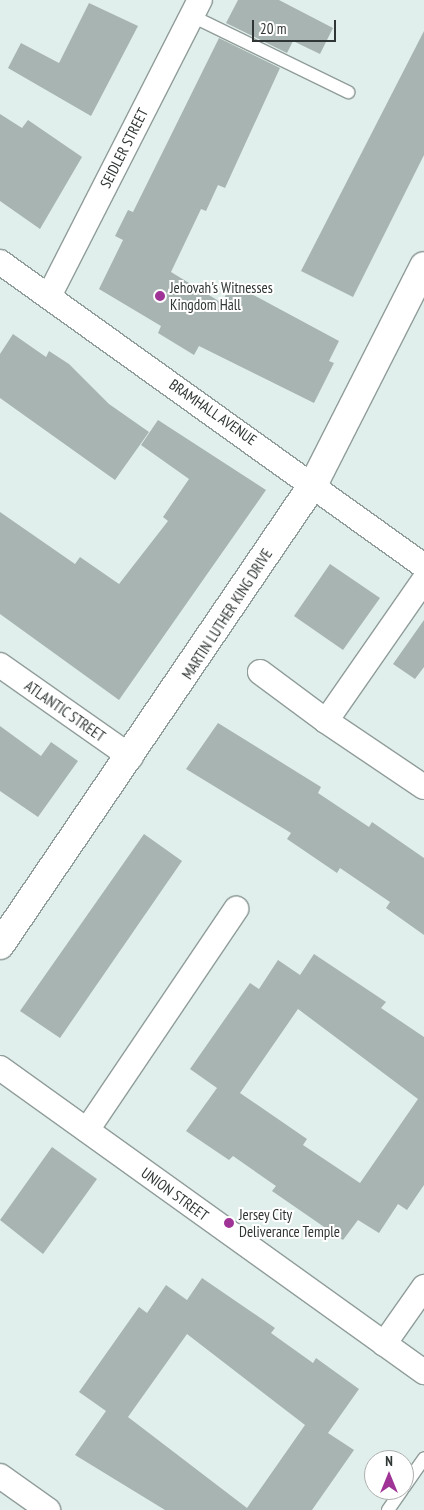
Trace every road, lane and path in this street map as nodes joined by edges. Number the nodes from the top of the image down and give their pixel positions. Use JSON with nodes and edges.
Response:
{"nodes":[{"id":1,"x":196,"y":8,"type":"edge"},
{"id":2,"x":348,"y":92,"type":"dead end"},
{"id":3,"x":0,"y":262,"type":"edge"},
{"id":4,"x":424,"y":266,"type":"edge"},
{"id":5,"x":49,"y":296,"type":"junction"},
{"id":6,"x":314,"y":484,"type":"junction"},
{"id":7,"x":424,"y":566,"type":"edge"},
{"id":8,"x":424,"y":580,"type":"edge"},
{"id":9,"x":0,"y":666,"type":"edge"},
{"id":10,"x":260,"y":672,"type":"dead end"},
{"id":11,"x":326,"y":721,"type":"junction"},
{"id":12,"x":131,"y":757,"type":"junction"},
{"id":13,"x":424,"y":787,"type":"edge"},
{"id":14,"x":236,"y":909,"type":"dead end"},
{"id":15,"x":0,"y":945,"type":"edge"},
{"id":16,"x":0,"y":1068,"type":"edge"},
{"id":17,"x":87,"y":1130,"type":"junction"},
{"id":18,"x":424,"y":1287,"type":"edge"},
{"id":19,"x":384,"y":1344,"type":"junction"},
{"id":20,"x":424,"y":1372,"type":"edge"},
{"id":21,"x":424,"y":1458,"type":"edge"},
{"id":22,"x":414,"y":1472,"type":"edge"},
{"id":23,"x":0,"y":1476,"type":"edge"},
{"id":24,"x":48,"y":1510,"type":"edge"}],
"edges":[{"from":1,"to":2,"type":"lane"},
{"from":1,"to":5,"type":"street","name":"SEIDLER STREET"},
{"from":3,"to":5,"type":"street","name":"BRAMHALL AVENUE"},
{"from":4,"to":6,"type":"street","name":"MARTIN LUTHER KING DRIVE"},
{"from":5,"to":6,"type":"street","name":"BRAMHALL AVENUE"},
{"from":6,"to":7,"type":"street","name":"BRAMHALL AVENUE"},
{"from":6,"to":12,"type":"street","name":"MARTIN LUTHER KING DRIVE"},
{"from":8,"to":11,"type":"street"},
{"from":9,"to":12,"type":"street","name":"ATLANTIC STREET"},
{"from":10,"to":11,"type":"street"},
{"from":11,"to":13,"type":"street"},
{"from":12,"to":15,"type":"street","name":"MARTIN LUTHER KING DRIVE"},
{"from":14,"to":17,"type":"street"},
{"from":16,"to":17,"type":"street","name":"UNION STREET"},
{"from":17,"to":19,"type":"street","name":"UNION STREET"},
{"from":18,"to":19,"type":"street"},
{"from":19,"to":20,"type":"street","name":"UNION STREET"},
{"from":21,"to":22,"type":"lane"},
{"from":23,"to":24,"type":"street"}]}
